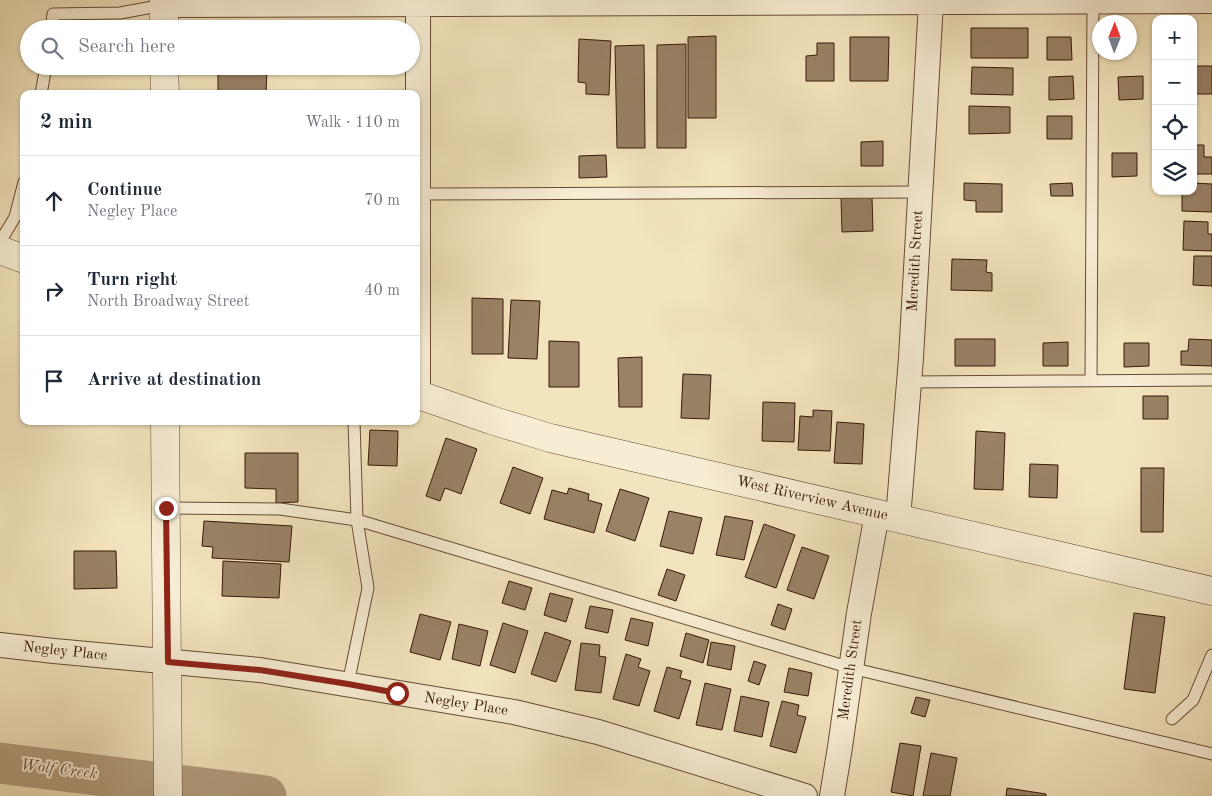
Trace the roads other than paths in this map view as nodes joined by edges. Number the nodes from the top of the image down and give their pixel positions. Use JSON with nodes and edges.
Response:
{"nodes":[{"id":1,"x":836,"y":1,"type":"edge"},
{"id":2,"x":1079,"y":1,"type":"edge"},
{"id":3,"x":1212,"y":1,"type":"edge"},
{"id":4,"x":418,"y":2,"type":"edge"},
{"id":5,"x":569,"y":2,"type":"edge"},
{"id":6,"x":931,"y":2,"type":"junction"},
{"id":7,"x":164,"y":11,"type":"edge"},
{"id":8,"x":52,"y":20,"type":"edge"},
{"id":9,"x":418,"y":20,"type":"edge"},
{"id":10,"x":45,"y":75,"type":"edge"},
{"id":11,"x":164,"y":75,"type":"edge"},
{"id":12,"x":418,"y":75,"type":"edge"},
{"id":13,"x":43,"y":90,"type":"edge"},
{"id":14,"x":165,"y":90,"type":"edge"},
{"id":15,"x":418,"y":90,"type":"edge"},
{"id":16,"x":920,"y":192,"type":"junction"},
{"id":17,"x":420,"y":193,"type":"edge"},
{"id":18,"x":20,"y":197,"type":"edge"},
{"id":19,"x":0,"y":242,"type":"edge"},
{"id":20,"x":0,"y":250,"type":"edge"},
{"id":21,"x":20,"y":258,"type":"edge"},
{"id":22,"x":1212,"y":380,"type":"edge"},
{"id":23,"x":1091,"y":381,"type":"junction"},
{"id":24,"x":909,"y":382,"type":"junction"},
{"id":25,"x":420,"y":395,"type":"edge"},
{"id":26,"x":165,"y":425,"type":"edge"},
{"id":27,"x":354,"y":425,"type":"edge"},
{"id":28,"x":166,"y":508,"type":"junction"},
{"id":29,"x":887,"y":517,"type":"junction"},
{"id":30,"x":357,"y":520,"type":"junction"},
{"id":31,"x":1212,"y":592,"type":"edge"},
{"id":32,"x":0,"y":645,"type":"edge"},
{"id":33,"x":1212,"y":655,"type":"edge"},
{"id":34,"x":168,"y":662,"type":"junction"},
{"id":35,"x":851,"y":668,"type":"junction"},
{"id":36,"x":348,"y":684,"type":"junction"},
{"id":37,"x":1172,"y":719,"type":"dead end"},
{"id":38,"x":1212,"y":754,"type":"edge"},
{"id":39,"x":168,"y":796,"type":"edge"},
{"id":40,"x":805,"y":796,"type":"edge"},
{"id":41,"x":832,"y":796,"type":"edge"}],
"edges":[{"from":1,"to":5,"type":"street"},
{"from":1,"to":6,"type":"street"},
{"from":2,"to":3,"type":"street"},
{"from":2,"to":6,"type":"street"},
{"from":2,"to":23,"type":"lane"},
{"from":4,"to":5,"type":"street"},
{"from":4,"to":7,"type":"street"},
{"from":4,"to":9,"type":"street"},
{"from":6,"to":16,"type":"street","name":"Meredith Street"},
{"from":7,"to":8,"type":"lane"},
{"from":10,"to":13,"type":"lane"},
{"from":11,"to":14,"type":"street"},
{"from":12,"to":15,"type":"street"},
{"from":16,"to":17,"type":"lane"},
{"from":16,"to":24,"type":"street","name":"Meredith Street"},
{"from":18,"to":19,"type":"lane"},
{"from":20,"to":21,"type":"street"},
{"from":22,"to":23,"type":"lane"},
{"from":23,"to":24,"type":"lane"},
{"from":24,"to":29,"type":"street","name":"Meredith Street"},
{"from":25,"to":29,"type":"street","name":"West Riverview Avenue"},
{"from":26,"to":28,"type":"street"},
{"from":27,"to":30,"type":"lane"},
{"from":28,"to":30,"type":"lane"},
{"from":28,"to":34,"type":"street"},
{"from":29,"to":31,"type":"street","name":"West Riverview Avenue"},
{"from":29,"to":35,"type":"street","name":"Meredith Street"},
{"from":30,"to":35,"type":"lane"},
{"from":30,"to":36,"type":"lane"},
{"from":32,"to":34,"type":"street","name":"Negley Place"},
{"from":33,"to":37,"type":"lane"},
{"from":34,"to":36,"type":"street","name":"Negley Place"},
{"from":34,"to":39,"type":"street"},
{"from":35,"to":38,"type":"lane"},
{"from":35,"to":41,"type":"street","name":"Meredith Street"},
{"from":36,"to":40,"type":"street","name":"Negley Place"}]}
